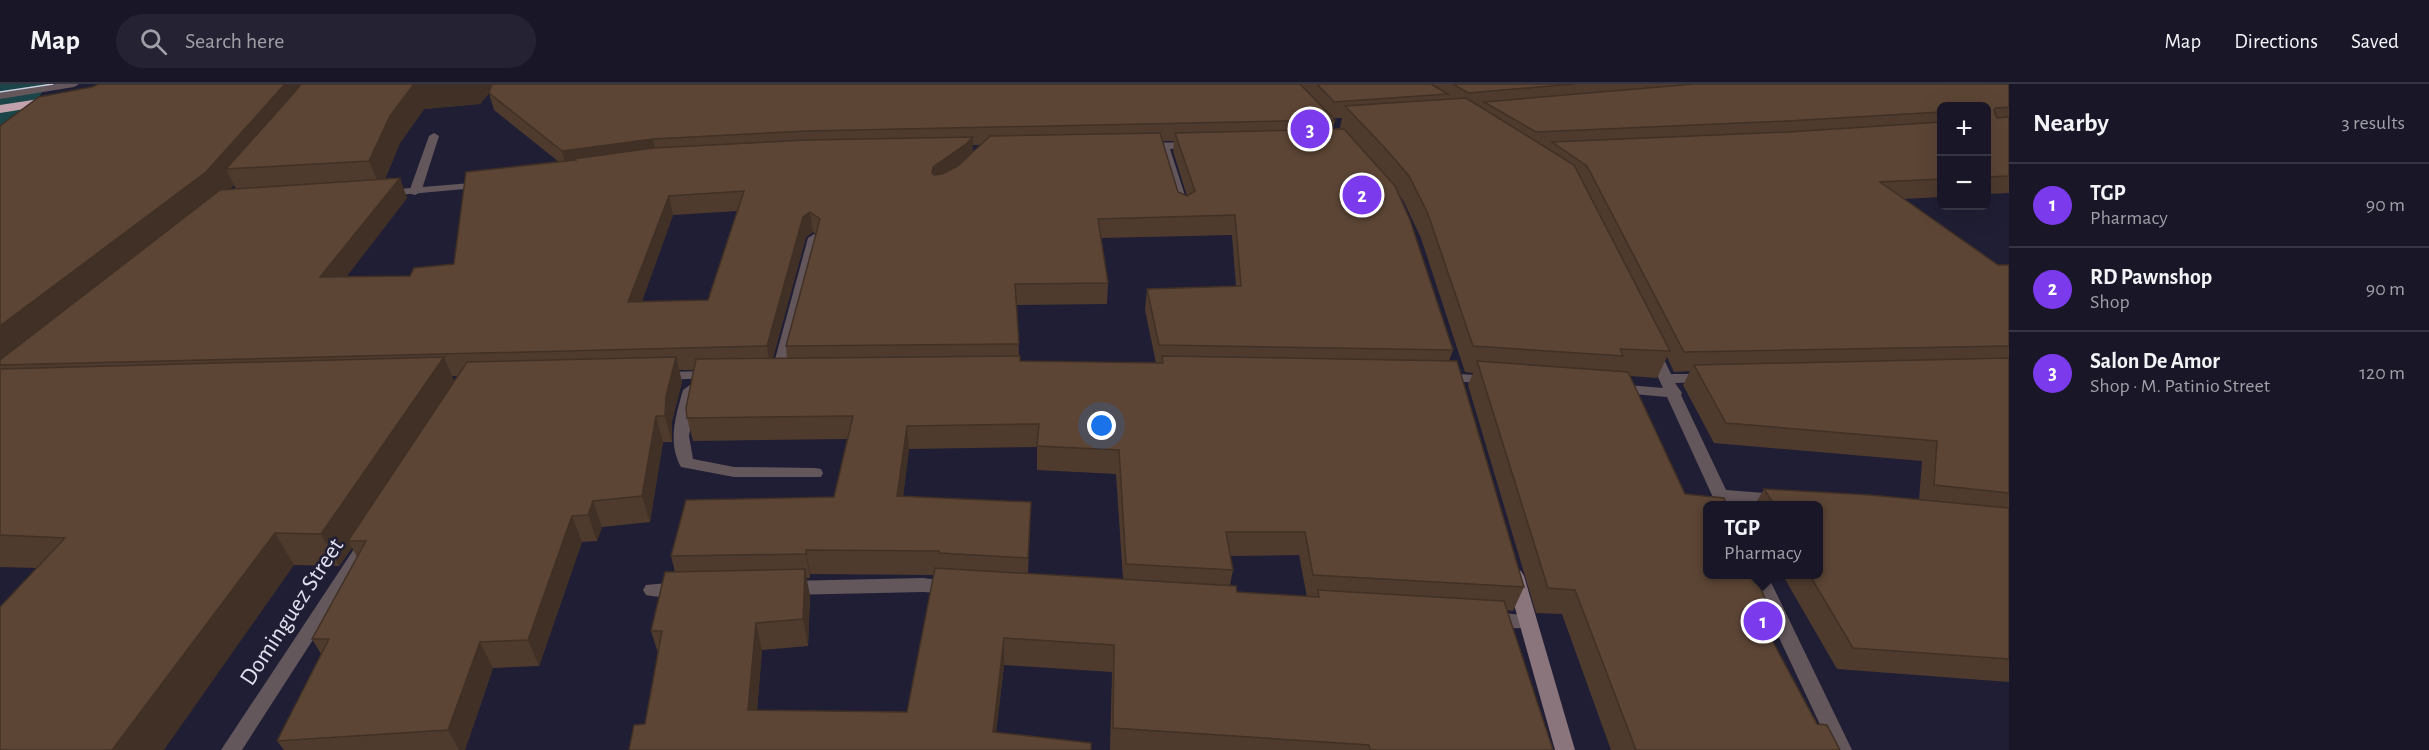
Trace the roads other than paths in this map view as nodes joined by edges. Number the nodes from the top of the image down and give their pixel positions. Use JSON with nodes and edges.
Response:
{"nodes":[{"id":1,"x":74,"y":84,"type":"edge"},
{"id":2,"x":0,"y":96,"type":"edge"},
{"id":3,"x":64,"y":99,"type":"edge"},
{"id":4,"x":0,"y":109,"type":"edge"},
{"id":5,"x":434,"y":136,"type":"dead end"},
{"id":6,"x":1209,"y":145,"type":"edge"},
{"id":7,"x":1164,"y":146,"type":"junction"},
{"id":8,"x":1128,"y":147,"type":"edge"},
{"id":9,"x":492,"y":184,"type":"edge"},
{"id":10,"x":415,"y":192,"type":"junction"},
{"id":11,"x":379,"y":194,"type":"edge"},
{"id":12,"x":1184,"y":211,"type":"edge"},
{"id":13,"x":814,"y":238,"type":"edge"},
{"id":14,"x":1646,"y":336,"type":"edge"},
{"id":15,"x":1455,"y":372,"type":"junction"},
{"id":16,"x":778,"y":374,"type":"edge"},
{"id":17,"x":693,"y":375,"type":"junction"},
{"id":18,"x":725,"y":375,"type":"edge"},
{"id":19,"x":647,"y":376,"type":"edge"},
{"id":20,"x":1433,"y":377,"type":"edge"},
{"id":21,"x":1726,"y":378,"type":"edge"},
{"id":22,"x":1502,"y":381,"type":"edge"},
{"id":23,"x":1671,"y":386,"type":"junction"},
{"id":24,"x":1605,"y":388,"type":"edge"},
{"id":25,"x":1463,"y":400,"type":"edge"},
{"id":26,"x":815,"y":473,"type":"dead end"},
{"id":27,"x":1723,"y":500,"type":"edge"},
{"id":28,"x":1756,"y":501,"type":"edge"},
{"id":29,"x":375,"y":530,"type":"edge"},
{"id":30,"x":1509,"y":554,"type":"edge"},
{"id":31,"x":1760,"y":579,"type":"edge"},
{"id":32,"x":770,"y":588,"type":"edge"},
{"id":33,"x":970,"y":588,"type":"edge"},
{"id":34,"x":699,"y":589,"type":"edge"},
{"id":35,"x":652,"y":590,"type":"dead end"},
{"id":36,"x":1469,"y":617,"type":"edge"},
{"id":37,"x":1528,"y":621,"type":"junction"},
{"id":38,"x":231,"y":750,"type":"edge"},
{"id":39,"x":1565,"y":750,"type":"edge"},
{"id":40,"x":1842,"y":750,"type":"edge"}],
"edges":[{"from":1,"to":2,"type":"street"},
{"from":3,"to":4,"type":"highway"},
{"from":5,"to":10,"type":"street"},
{"from":6,"to":7,"type":"street"},
{"from":7,"to":8,"type":"street"},
{"from":7,"to":12,"type":"street"},
{"from":9,"to":10,"type":"street"},
{"from":10,"to":11,"type":"street"},
{"from":13,"to":16,"type":"street"},
{"from":14,"to":23,"type":"street"},
{"from":15,"to":20,"type":"street"},
{"from":15,"to":22,"type":"street"},
{"from":15,"to":25,"type":"street"},
{"from":17,"to":18,"type":"street"},
{"from":17,"to":19,"type":"street"},
{"from":17,"to":26,"type":"street"},
{"from":21,"to":23,"type":"street"},
{"from":23,"to":24,"type":"street"},
{"from":23,"to":27,"type":"street"},
{"from":27,"to":28,"type":"street"},
{"from":29,"to":38,"type":"street","name":"Dominguez Street"},
{"from":30,"to":37,"type":"street"},
{"from":31,"to":40,"type":"street"},
{"from":32,"to":33,"type":"street"},
{"from":34,"to":35,"type":"street"},
{"from":36,"to":37,"type":"street"},
{"from":37,"to":39,"type":"street"}]}
